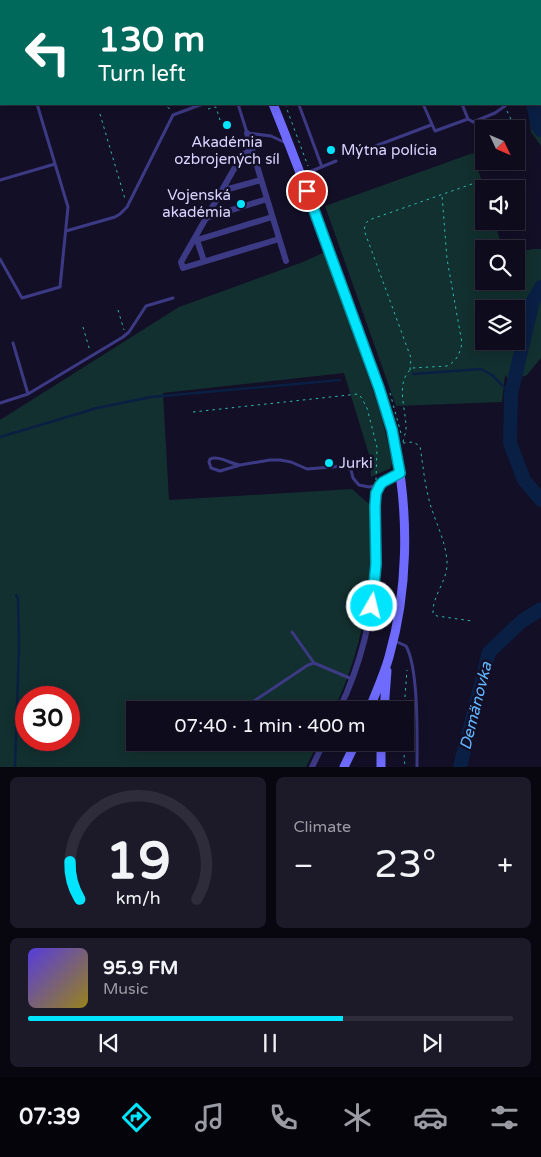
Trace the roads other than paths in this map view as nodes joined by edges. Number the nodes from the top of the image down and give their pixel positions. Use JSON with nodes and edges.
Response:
{"nodes":[{"id":1,"x":37,"y":105,"type":"edge"},
{"id":2,"x":198,"y":105,"type":"edge"},
{"id":3,"x":238,"y":105,"type":"edge"},
{"id":4,"x":273,"y":105,"type":"edge"},
{"id":5,"x":423,"y":105,"type":"edge"},
{"id":6,"x":462,"y":105,"type":"edge"},
{"id":7,"x":504,"y":105,"type":"edge"},
{"id":8,"x":299,"y":106,"type":"dead end"},
{"id":9,"x":468,"y":119,"type":"junction"},
{"id":10,"x":431,"y":126,"type":"junction"},
{"id":11,"x":247,"y":133,"type":"junction"},
{"id":12,"x":289,"y":144,"type":"junction"},
{"id":13,"x":252,"y":150,"type":"junction"},
{"id":14,"x":349,"y":156,"type":"dead end"},
{"id":15,"x":336,"y":161,"type":"dead end"},
{"id":16,"x":54,"y":164,"type":"junction"},
{"id":17,"x":322,"y":167,"type":"junction"},
{"id":18,"x":301,"y":176,"type":"junction"},
{"id":19,"x":0,"y":180,"type":"edge"},
{"id":20,"x":261,"y":180,"type":"junction"},
{"id":21,"x":221,"y":191,"type":"junction"},
{"id":22,"x":267,"y":199,"type":"junction"},
{"id":23,"x":272,"y":217,"type":"junction"},
{"id":24,"x":206,"y":218,"type":"junction"},
{"id":25,"x":66,"y":231,"type":"junction"},
{"id":26,"x":197,"y":238,"type":"junction"},
{"id":27,"x":279,"y":239,"type":"junction"},
{"id":28,"x":0,"y":259,"type":"edge"},
{"id":29,"x":204,"y":261,"type":"junction"},
{"id":30,"x":286,"y":261,"type":"dead end"},
{"id":31,"x":173,"y":298,"type":"dead end"},
{"id":32,"x":13,"y":343,"type":"dead end"},
{"id":33,"x":28,"y":394,"type":"junction"},
{"id":34,"x":0,"y":403,"type":"edge"},
{"id":35,"x":240,"y":465,"type":"junction"},
{"id":36,"x":400,"y":473,"type":"junction"},
{"id":37,"x":378,"y":485,"type":"junction"},
{"id":38,"x":292,"y":632,"type":"dead end"},
{"id":39,"x":394,"y":640,"type":"junction"},
{"id":40,"x":388,"y":659,"type":"junction"},
{"id":41,"x":314,"y":664,"type":"junction"},
{"id":42,"x":353,"y":679,"type":"junction"},
{"id":43,"x":254,"y":700,"type":"dead end"},
{"id":44,"x":343,"y":701,"type":"edge"},
{"id":45,"x":373,"y":701,"type":"edge"},
{"id":46,"x":385,"y":701,"type":"edge"},
{"id":47,"x":320,"y":751,"type":"edge"},
{"id":48,"x":352,"y":751,"type":"edge"},
{"id":49,"x":381,"y":751,"type":"edge"},
{"id":50,"x":312,"y":767,"type":"edge"},
{"id":51,"x":344,"y":767,"type":"edge"},
{"id":52,"x":381,"y":767,"type":"edge"},
{"id":53,"x":417,"y":767,"type":"edge"}],
"edges":[{"from":1,"to":16,"type":"lane"},
{"from":2,"to":25,"type":"lane"},
{"from":3,"to":11,"type":"lane"},
{"from":4,"to":12,"type":"main road"},
{"from":5,"to":10,"type":"lane"},
{"from":6,"to":9,"type":"lane"},
{"from":7,"to":9,"type":"lane"},
{"from":8,"to":17,"type":"lane"},
{"from":9,"to":10,"type":"lane"},
{"from":10,"to":14,"type":"lane"},
{"from":11,"to":12,"type":"lane"},
{"from":11,"to":13,"type":"street"},
{"from":12,"to":18,"type":"main road"},
{"from":13,"to":20,"type":"street"},
{"from":13,"to":21,"type":"street"},
{"from":15,"to":17,"type":"lane"},
{"from":16,"to":19,"type":"lane"},
{"from":16,"to":25,"type":"lane"},
{"from":17,"to":18,"type":"lane"},
{"from":18,"to":36,"type":"main road"},
{"from":20,"to":21,"type":"street"},
{"from":20,"to":22,"type":"street"},
{"from":21,"to":24,"type":"street"},
{"from":22,"to":23,"type":"street"},
{"from":22,"to":24,"type":"street"},
{"from":23,"to":26,"type":"street"},
{"from":23,"to":27,"type":"street"},
{"from":24,"to":26,"type":"street"},
{"from":25,"to":28,"type":"lane"},
{"from":26,"to":29,"type":"street"},
{"from":26,"to":29,"type":"street"},
{"from":27,"to":29,"type":"street"},
{"from":27,"to":30,"type":"street"},
{"from":31,"to":33,"type":"lane"},
{"from":32,"to":33,"type":"lane"},
{"from":33,"to":34,"type":"lane"},
{"from":35,"to":35,"type":"lane"},
{"from":35,"to":37,"type":"lane"},
{"from":36,"to":37,"type":"street"},
{"from":36,"to":39,"type":"main road"},
{"from":37,"to":42,"type":"street"},
{"from":38,"to":41,"type":"lane"},
{"from":39,"to":40,"type":"main road"},
{"from":39,"to":53,"type":"lane"},
{"from":40,"to":45,"type":"main road"},
{"from":40,"to":46,"type":"main road"},
{"from":41,"to":42,"type":"lane"},
{"from":41,"to":43,"type":"lane"},
{"from":42,"to":44,"type":"street"},
{"from":47,"to":50,"type":"street"},
{"from":48,"to":51,"type":"main road"},
{"from":49,"to":52,"type":"main road"}]}
